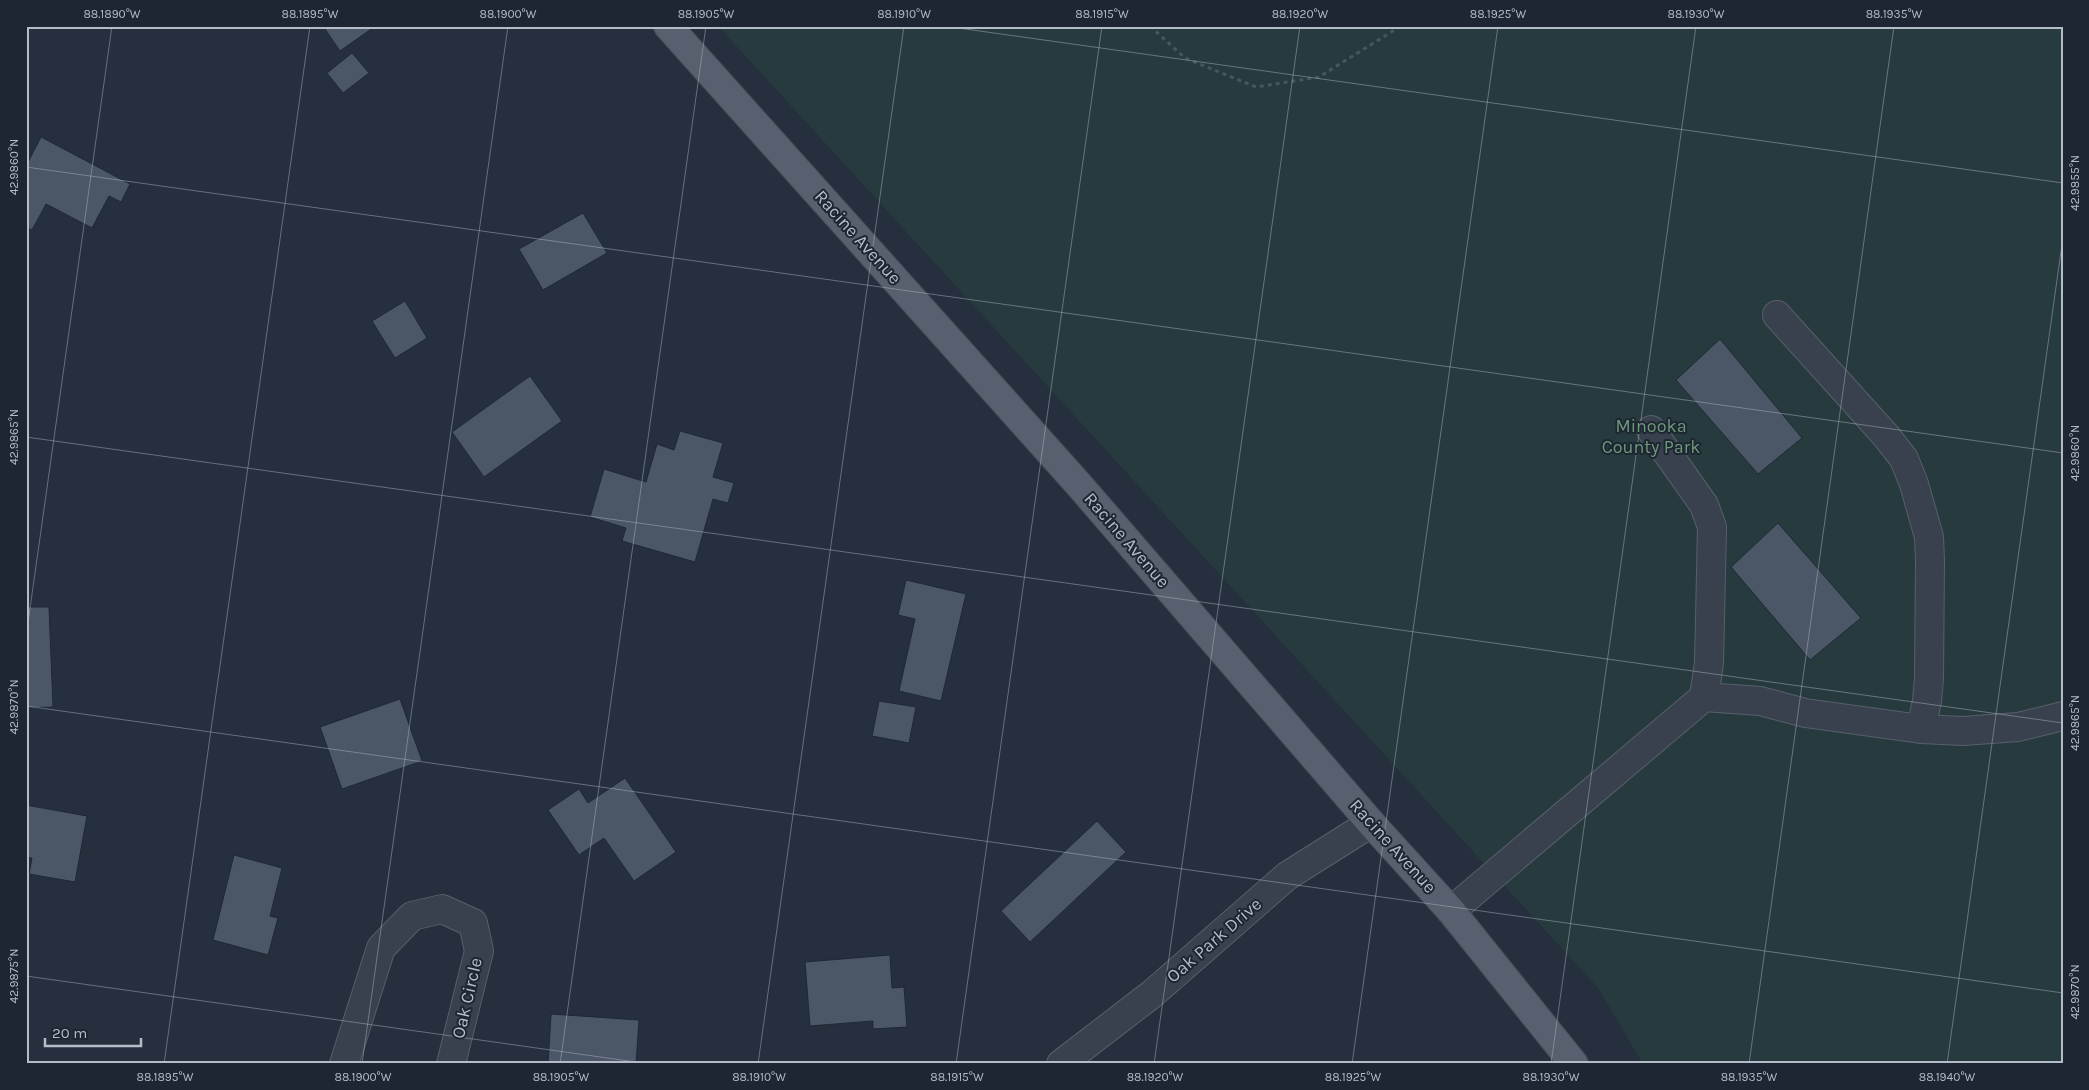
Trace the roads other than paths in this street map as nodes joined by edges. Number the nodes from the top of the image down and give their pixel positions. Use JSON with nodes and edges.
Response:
{"nodes":[{"id":1,"x":668,"y":26,"type":"edge"},
{"id":2,"x":1777,"y":315,"type":"dead end"},
{"id":3,"x":1651,"y":430,"type":"dead end"},
{"id":4,"x":1704,"y":697,"type":"junction"},
{"id":5,"x":2063,"y":716,"type":"edge"},
{"id":6,"x":1921,"y":729,"type":"junction"},
{"id":7,"x":1371,"y":823,"type":"junction"},
{"id":8,"x":1451,"y":911,"type":"junction"},
{"id":9,"x":344,"y":1064,"type":"edge"},
{"id":10,"x":451,"y":1064,"type":"edge"},
{"id":11,"x":1061,"y":1064,"type":"edge"},
{"id":12,"x":1574,"y":1064,"type":"edge"}],
"edges":[{"from":1,"to":7,"type":"main road","name":"Racine Avenue"},
{"from":2,"to":6,"type":"street"},
{"from":3,"to":4,"type":"street"},
{"from":4,"to":6,"type":"street"},
{"from":4,"to":8,"type":"street"},
{"from":5,"to":6,"type":"street"},
{"from":7,"to":8,"type":"main road","name":"Racine Avenue"},
{"from":7,"to":11,"type":"street","name":"Oak Park Drive"},
{"from":8,"to":12,"type":"main road","name":"Racine Avenue"},
{"from":9,"to":10,"type":"street","name":"Oak Circle"}]}
